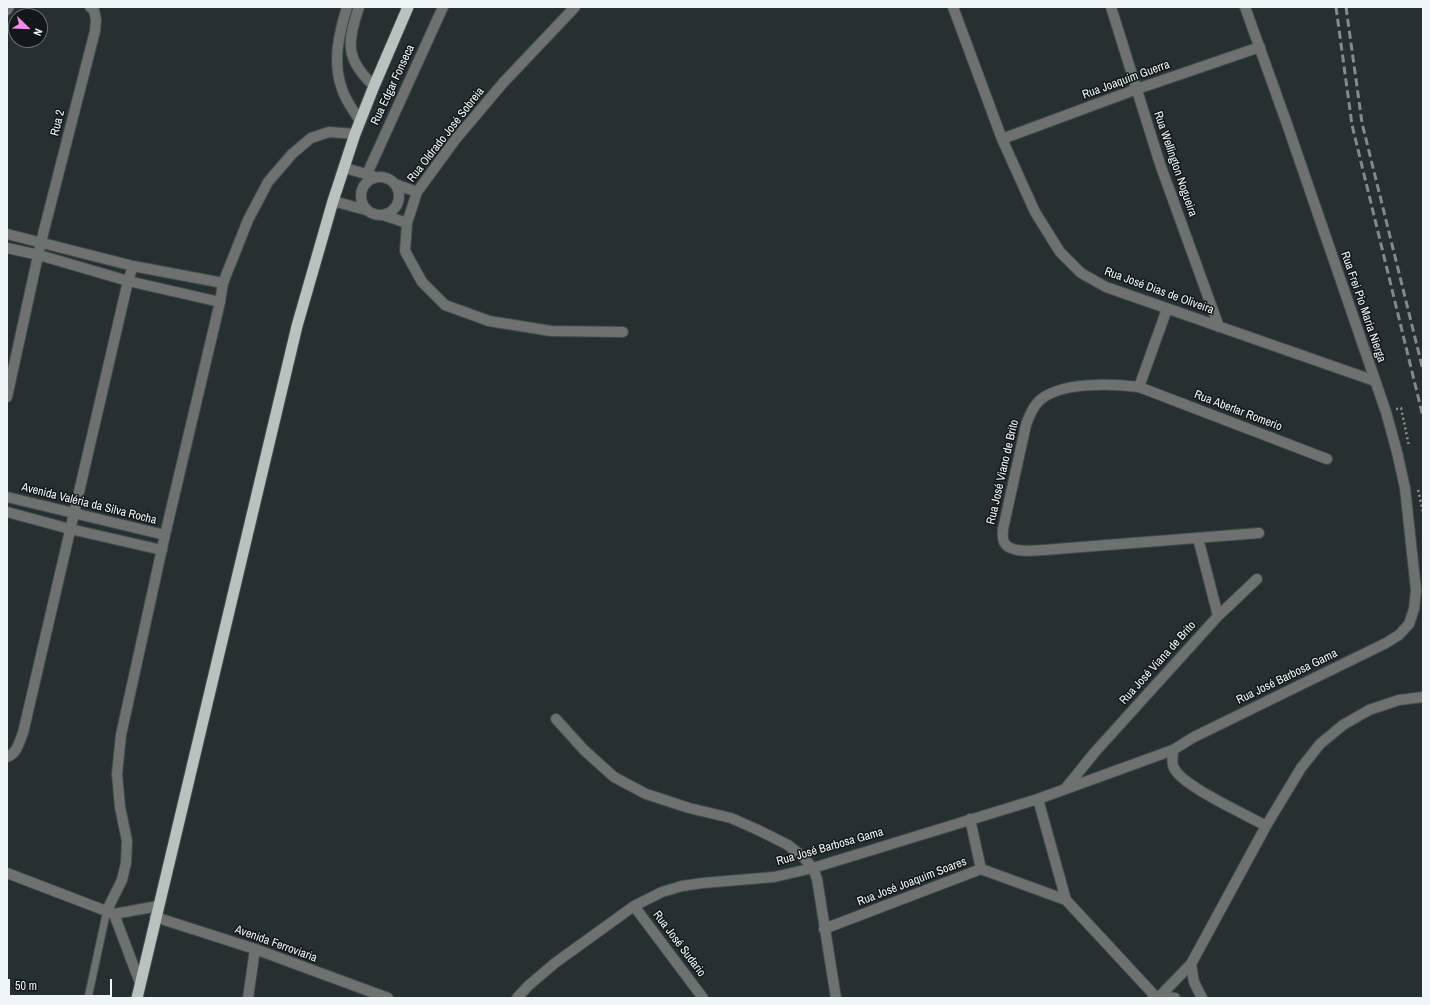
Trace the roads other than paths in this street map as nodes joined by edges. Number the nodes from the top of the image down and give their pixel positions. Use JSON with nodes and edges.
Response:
{"nodes":[{"id":1,"x":8,"y":7,"type":"edge"},
{"id":2,"x":347,"y":7,"type":"edge"},
{"id":3,"x":358,"y":7,"type":"edge"},
{"id":4,"x":408,"y":7,"type":"edge"},
{"id":5,"x":443,"y":7,"type":"edge"},
{"id":6,"x":575,"y":7,"type":"edge"},
{"id":7,"x":953,"y":7,"type":"edge"},
{"id":8,"x":1111,"y":7,"type":"edge"},
{"id":9,"x":1246,"y":7,"type":"edge"},
{"id":10,"x":92,"y":8,"type":"edge"},
{"id":11,"x":7,"y":10,"type":"edge"},
{"id":12,"x":1260,"y":47,"type":"junction"},
{"id":13,"x":374,"y":86,"type":"junction"},
{"id":14,"x":1137,"y":89,"type":"junction"},
{"id":15,"x":360,"y":121,"type":"junction"},
{"id":16,"x":355,"y":134,"type":"junction"},
{"id":17,"x":1002,"y":139,"type":"junction"},
{"id":18,"x":345,"y":168,"type":"junction"},
{"id":19,"x":372,"y":175,"type":"junction"},
{"id":20,"x":395,"y":184,"type":"junction"},
{"id":21,"x":417,"y":192,"type":"junction"},
{"id":22,"x":333,"y":201,"type":"junction"},
{"id":23,"x":366,"y":210,"type":"junction"},
{"id":24,"x":383,"y":215,"type":"junction"},
{"id":25,"x":407,"y":223,"type":"junction"},
{"id":26,"x":7,"y":234,"type":"edge"},
{"id":27,"x":41,"y":242,"type":"junction"},
{"id":28,"x":7,"y":248,"type":"edge"},
{"id":29,"x":39,"y":255,"type":"junction"},
{"id":30,"x":133,"y":266,"type":"junction"},
{"id":31,"x":128,"y":282,"type":"junction"},
{"id":32,"x":223,"y":284,"type":"junction"},
{"id":33,"x":220,"y":302,"type":"junction"},
{"id":34,"x":1167,"y":309,"type":"junction"},
{"id":35,"x":1219,"y":327,"type":"junction"},
{"id":36,"x":623,"y":332,"type":"dead end"},
{"id":37,"x":1375,"y":381,"type":"junction"},
{"id":38,"x":1139,"y":387,"type":"junction"},
{"id":39,"x":7,"y":397,"type":"edge"},
{"id":40,"x":1327,"y":459,"type":"dead end"},
{"id":41,"x":7,"y":497,"type":"edge"},
{"id":42,"x":7,"y":512,"type":"edge"},
{"id":43,"x":74,"y":513,"type":"junction"},
{"id":44,"x":70,"y":529,"type":"junction"},
{"id":45,"x":1259,"y":533,"type":"dead end"},
{"id":46,"x":165,"y":535,"type":"junction"},
{"id":47,"x":1198,"y":538,"type":"junction"},
{"id":48,"x":162,"y":550,"type":"junction"},
{"id":49,"x":1257,"y":578,"type":"dead end"},
{"id":50,"x":1218,"y":616,"type":"junction"},
{"id":51,"x":1409,"y":624,"type":"joint"},
{"id":52,"x":1423,"y":697,"type":"edge"},
{"id":53,"x":556,"y":719,"type":"dead end"},
{"id":54,"x":1172,"y":750,"type":"junction"},
{"id":55,"x":7,"y":757,"type":"edge"},
{"id":56,"x":1065,"y":789,"type":"junction"},
{"id":57,"x":1038,"y":800,"type":"junction"},
{"id":58,"x":970,"y":819,"type":"junction"},
{"id":59,"x":1266,"y":826,"type":"junction"},
{"id":60,"x":813,"y":868,"type":"junction"},
{"id":61,"x":981,"y":869,"type":"junction"},
{"id":62,"x":7,"y":873,"type":"edge"},
{"id":63,"x":1066,"y":900,"type":"junction"},
{"id":64,"x":158,"y":906,"type":"junction"},
{"id":65,"x":634,"y":906,"type":"junction"},
{"id":66,"x":111,"y":912,"type":"junction"},
{"id":67,"x":155,"y":917,"type":"junction"},
{"id":68,"x":824,"y":929,"type":"junction"},
{"id":69,"x":255,"y":949,"type":"junction"},
{"id":70,"x":1191,"y":964,"type":"junction"},
{"id":71,"x":140,"y":983,"type":"junction"},
{"id":72,"x":383,"y":997,"type":"edge"},
{"id":73,"x":1156,"y":997,"type":"edge"},
{"id":74,"x":88,"y":998,"type":"edge"},
{"id":75,"x":137,"y":998,"type":"edge"},
{"id":76,"x":248,"y":998,"type":"edge"},
{"id":77,"x":517,"y":998,"type":"edge"},
{"id":78,"x":704,"y":998,"type":"edge"},
{"id":79,"x":836,"y":998,"type":"edge"},
{"id":80,"x":1175,"y":998,"type":"edge"},
{"id":81,"x":1202,"y":998,"type":"edge"}],
"edges":[{"from":1,"to":11,"type":"street"},
{"from":2,"to":15,"type":"street"},
{"from":3,"to":13,"type":"street"},
{"from":4,"to":13,"type":"highway"},
{"from":5,"to":19,"type":"street","name":"Rua Edgar Fonseca"},
{"from":6,"to":21,"type":"street","name":"Rua Oldrado José Sobreia"},
{"from":7,"to":17,"type":"street","name":"Rua José Dias de Oliveira"},
{"from":8,"to":14,"type":"street","name":"Rua Wellington Nogueira"},
{"from":9,"to":12,"type":"street","name":"Rua Frei Pio Maria Nierga"},
{"from":10,"to":27,"type":"street","name":"Rua 2"},
{"from":12,"to":14,"type":"street","name":"Rua Joaquim Guerra"},
{"from":12,"to":37,"type":"street","name":"Rua Frei Pio Maria Nierga"},
{"from":13,"to":15,"type":"highway"},
{"from":14,"to":17,"type":"street","name":"Rua Joaquim Guerra"},
{"from":14,"to":35,"type":"street","name":"Rua Wellington Nogueira"},
{"from":15,"to":16,"type":"highway"},
{"from":16,"to":18,"type":"highway"},
{"from":16,"to":32,"type":"street"},
{"from":17,"to":34,"type":"street","name":"Rua José Dias de Oliveira"},
{"from":18,"to":19,"type":"street"},
{"from":18,"to":22,"type":"highway"},
{"from":19,"to":20,"type":"street"},
{"from":19,"to":23,"type":"street"},
{"from":20,"to":21,"type":"street"},
{"from":20,"to":24,"type":"street"},
{"from":21,"to":25,"type":"street","name":"Rua Oldrado José Sobreia"},
{"from":22,"to":23,"type":"street"},
{"from":22,"to":64,"type":"highway"},
{"from":23,"to":24,"type":"street"},
{"from":24,"to":25,"type":"street"},
{"from":25,"to":36,"type":"street","name":"Rua Oldrado José Sobreia"},
{"from":26,"to":27,"type":"street"},
{"from":27,"to":29,"type":"street","name":"Rua 2"},
{"from":27,"to":30,"type":"street"},
{"from":28,"to":29,"type":"street"},
{"from":29,"to":31,"type":"street"},
{"from":29,"to":39,"type":"street"},
{"from":30,"to":31,"type":"street"},
{"from":30,"to":32,"type":"street"},
{"from":31,"to":33,"type":"street"},
{"from":31,"to":43,"type":"street"},
{"from":32,"to":33,"type":"street"},
{"from":33,"to":46,"type":"street"},
{"from":34,"to":35,"type":"street","name":"Rua José Dias de Oliveira"},
{"from":34,"to":38,"type":"street"},
{"from":35,"to":37,"type":"street","name":"Rua José Dias de Oliveira"},
{"from":37,"to":51,"type":"street","name":"Rua Frei Pio Maria Nierga"},
{"from":38,"to":40,"type":"street","name":"Rua Aberlar Romerio"},
{"from":38,"to":47,"type":"street","name":"Rua José Viano de Brito"},
{"from":41,"to":43,"type":"street","name":"Avenida Valéria da Silva Rocha"},
{"from":42,"to":44,"type":"street"},
{"from":43,"to":44,"type":"street"},
{"from":43,"to":46,"type":"street","name":"Avenida Valéria da Silva Rocha"},
{"from":44,"to":48,"type":"street"},
{"from":44,"to":55,"type":"street"},
{"from":45,"to":47,"type":"street"},
{"from":46,"to":48,"type":"street"},
{"from":47,"to":50,"type":"street"},
{"from":48,"to":66,"type":"street"},
{"from":49,"to":50,"type":"street","name":"Rua José Viana de Brito"},
{"from":50,"to":56,"type":"street","name":"Rua José Viana de Brito"},
{"from":51,"to":54,"type":"street","name":"Rua José Barbosa Gama"},
{"from":52,"to":59,"type":"street"},
{"from":53,"to":60,"type":"street"},
{"from":54,"to":56,"type":"street","name":"Rua José Barbosa Gama"},
{"from":54,"to":59,"type":"street"},
{"from":56,"to":57,"type":"street","name":"Rua José Barbosa Gama"},
{"from":57,"to":58,"type":"street","name":"Rua José Barbosa Gama"},
{"from":57,"to":63,"type":"street"},
{"from":58,"to":60,"type":"street","name":"Rua José Barbosa Gama"},
{"from":58,"to":61,"type":"street"},
{"from":59,"to":70,"type":"street"},
{"from":60,"to":65,"type":"street","name":"Rua José Barbosa Gama"},
{"from":60,"to":68,"type":"street"},
{"from":61,"to":63,"type":"street","name":"Rua José Joaquim Soares"},
{"from":61,"to":68,"type":"street","name":"Rua José Joaquim Soares"},
{"from":62,"to":66,"type":"street"},
{"from":63,"to":73,"type":"street","name":"Rua José Joaquim Soares"},
{"from":64,"to":66,"type":"street"},
{"from":64,"to":67,"type":"highway"},
{"from":65,"to":77,"type":"street","name":"Rua José Barbosa Gama"},
{"from":65,"to":78,"type":"street","name":"Rua José Sudario"},
{"from":66,"to":71,"type":"street"},
{"from":66,"to":74,"type":"lane"},
{"from":67,"to":69,"type":"street","name":"Avenida Ferroviaria"},
{"from":67,"to":71,"type":"highway"},
{"from":68,"to":79,"type":"street"},
{"from":69,"to":72,"type":"street","name":"Avenida Ferroviaria"},
{"from":69,"to":76,"type":"street"},
{"from":70,"to":73,"type":"street"},
{"from":70,"to":81,"type":"street"},
{"from":71,"to":75,"type":"highway"},
{"from":73,"to":80,"type":"street"}]}
